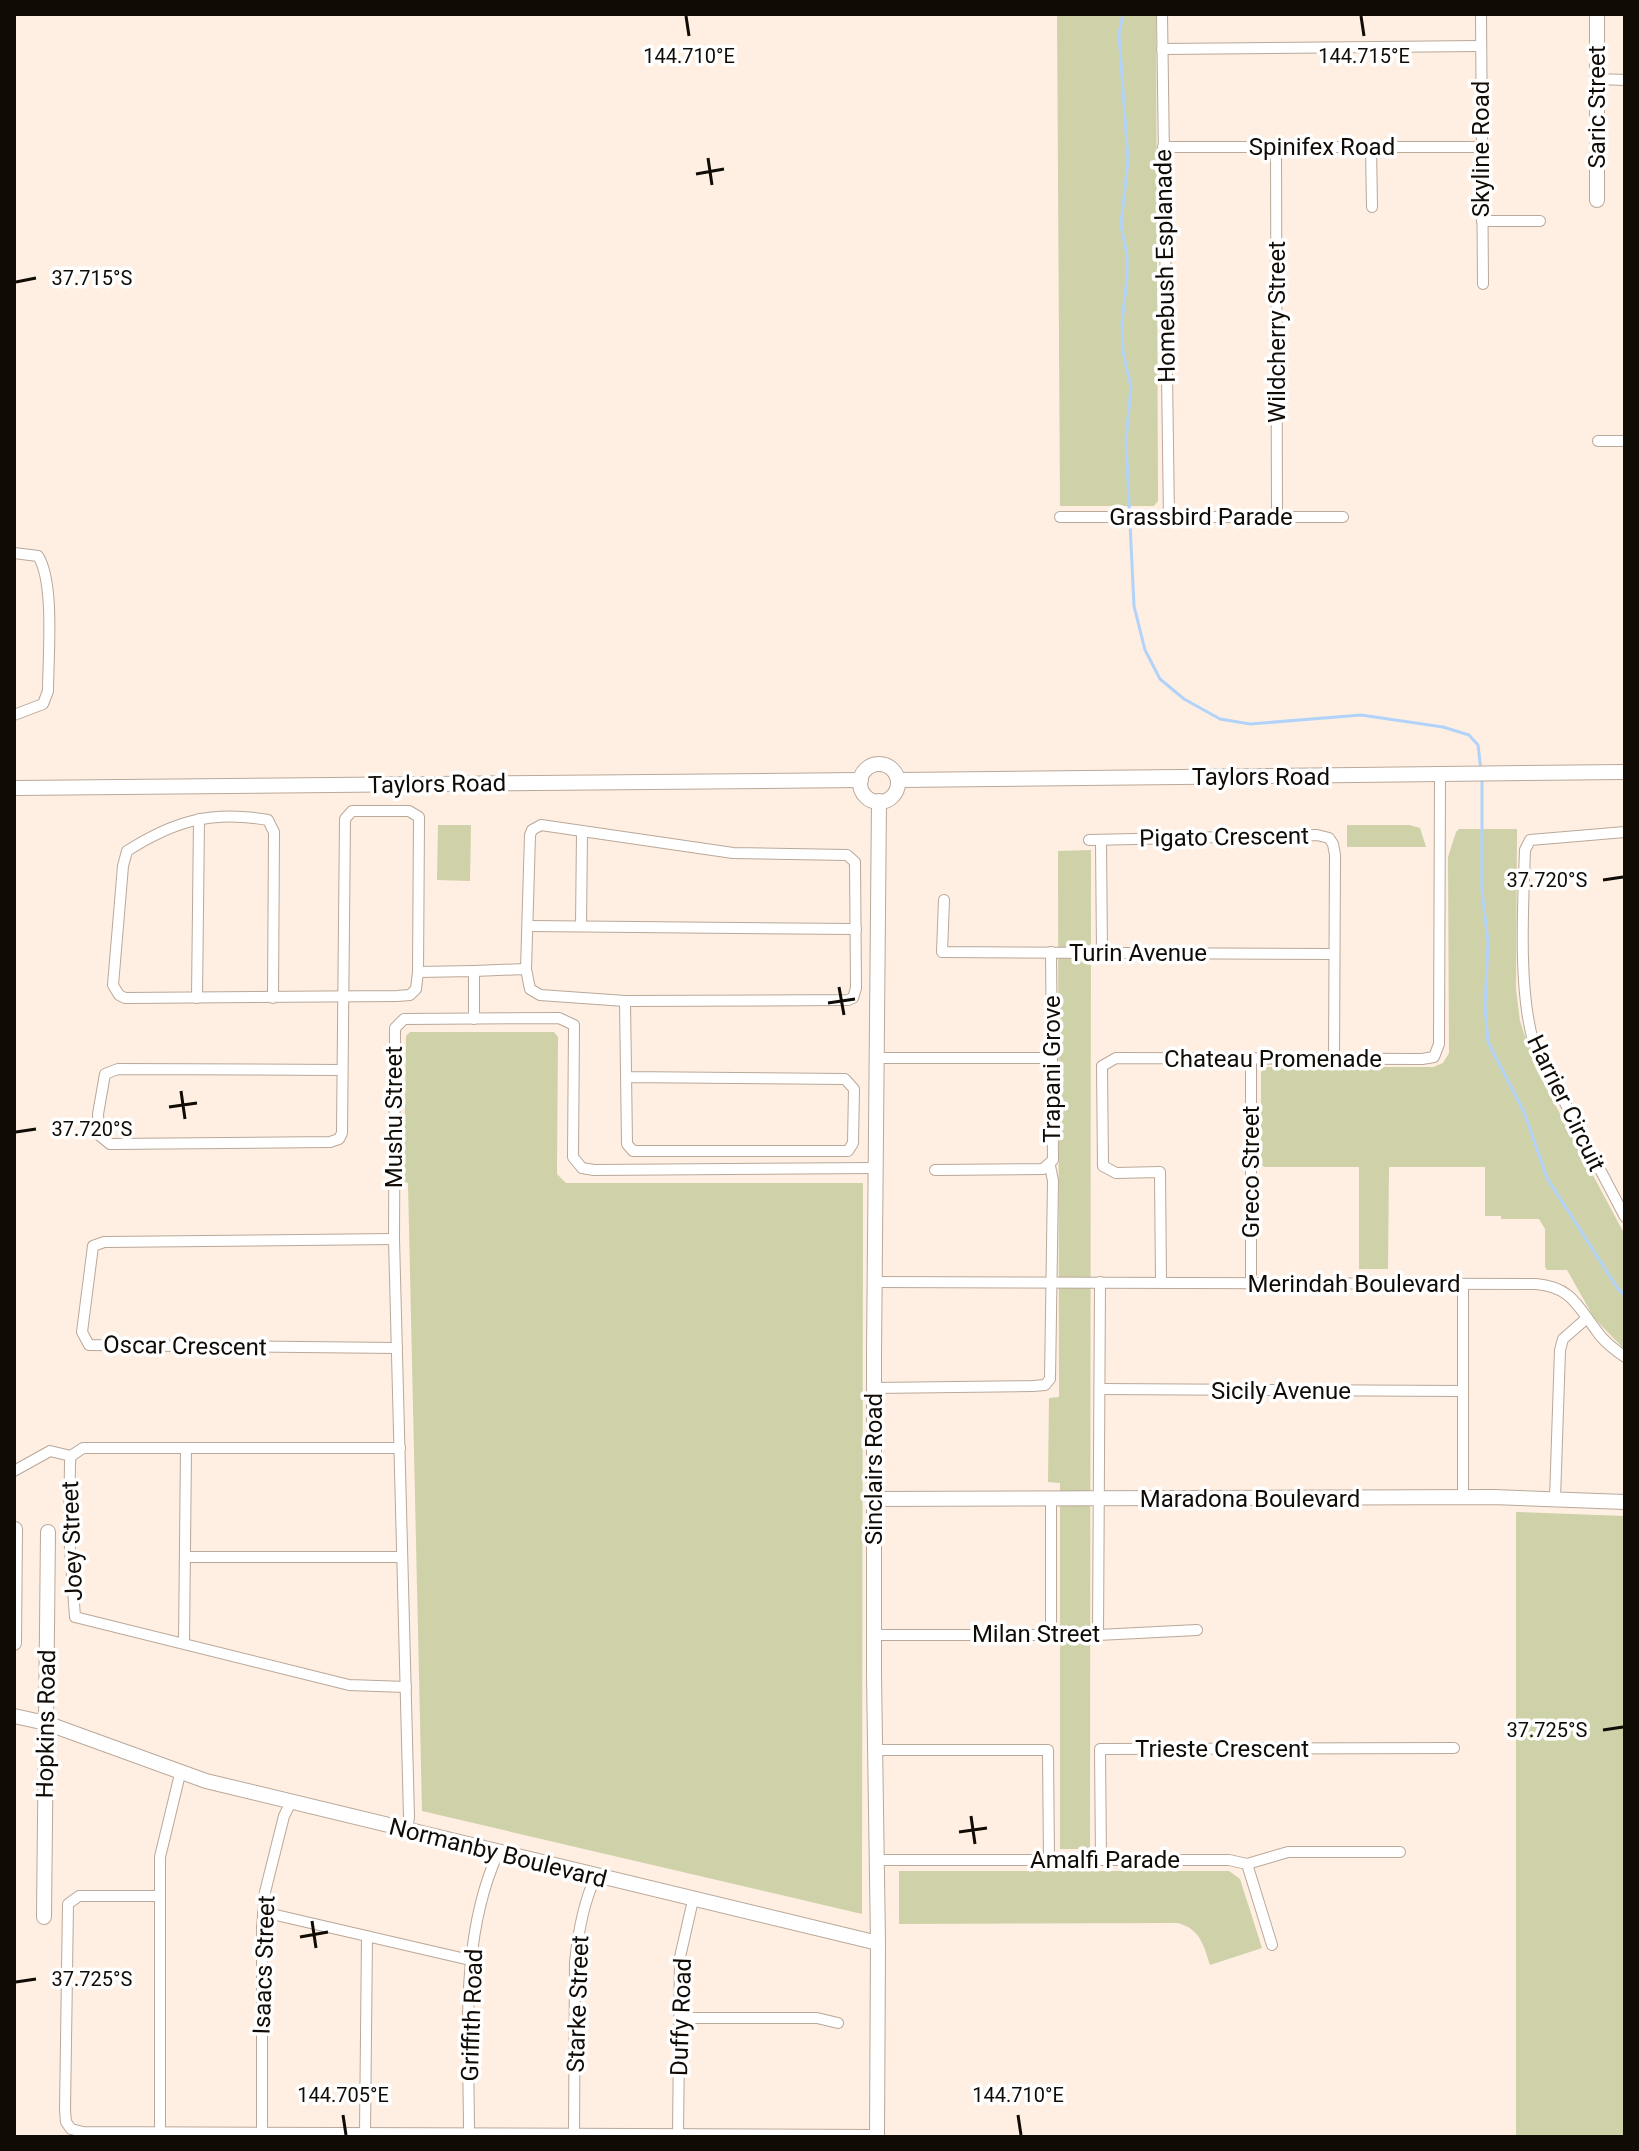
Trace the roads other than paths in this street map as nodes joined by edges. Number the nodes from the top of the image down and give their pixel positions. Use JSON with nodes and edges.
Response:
{"nodes":[{"id":1,"x":1162,"y":14,"type":"edge"},
{"id":2,"x":1481,"y":14,"type":"edge"},
{"id":3,"x":1597,"y":14,"type":"edge"},
{"id":4,"x":1481,"y":46,"type":"junction"},
{"id":5,"x":1162,"y":49,"type":"junction"},
{"id":6,"x":1597,"y":79,"type":"junction"},
{"id":7,"x":1625,"y":80,"type":"edge"},
{"id":8,"x":1163,"y":147,"type":"junction"},
{"id":9,"x":1276,"y":147,"type":"junction"},
{"id":10,"x":1371,"y":147,"type":"junction"},
{"id":11,"x":1481,"y":147,"type":"junction"},
{"id":12,"x":1597,"y":200,"type":"dead end"},
{"id":13,"x":1372,"y":207,"type":"dead end"},
{"id":14,"x":1482,"y":221,"type":"junction"},
{"id":15,"x":1540,"y":221,"type":"dead end"},
{"id":16,"x":1483,"y":284,"type":"dead end"},
{"id":17,"x":1598,"y":441,"type":"dead end"},
{"id":18,"x":1625,"y":441,"type":"edge"},
{"id":19,"x":1060,"y":517,"type":"dead end"},
{"id":20,"x":1343,"y":517,"type":"dead end"},
{"id":21,"x":1169,"y":518,"type":"junction"},
{"id":22,"x":1277,"y":518,"type":"junction"},
{"id":23,"x":14,"y":553,"type":"edge"},
{"id":24,"x":14,"y":715,"type":"edge"},
{"id":25,"x":1625,"y":772,"type":"edge"},
{"id":26,"x":1440,"y":775,"type":"junction"},
{"id":27,"x":861,"y":780,"type":"junction"},
{"id":28,"x":898,"y":780,"type":"junction"},
{"id":29,"x":14,"y":788,"type":"edge"},
{"id":30,"x":879,"y":801,"type":"junction"},
{"id":31,"x":199,"y":819,"type":"junction"},
{"id":32,"x":582,"y":832,"type":"junction"},
{"id":33,"x":1625,"y":832,"type":"edge"},
{"id":34,"x":1089,"y":840,"type":"dead end"},
{"id":35,"x":1101,"y":840,"type":"junction"},
{"id":36,"x":944,"y":900,"type":"dead end"},
{"id":37,"x":529,"y":926,"type":"junction"},
{"id":38,"x":581,"y":926,"type":"junction"},
{"id":39,"x":856,"y":929,"type":"junction"},
{"id":40,"x":1051,"y":952,"type":"junction"},
{"id":41,"x":1102,"y":953,"type":"junction"},
{"id":42,"x":1334,"y":954,"type":"junction"},
{"id":43,"x":526,"y":969,"type":"junction"},
{"id":44,"x":474,"y":971,"type":"junction"},
{"id":45,"x":418,"y":972,"type":"junction"},
{"id":46,"x":344,"y":997,"type":"junction"},
{"id":47,"x":197,"y":998,"type":"junction"},
{"id":48,"x":273,"y":998,"type":"junction"},
{"id":49,"x":625,"y":1001,"type":"junction"},
{"id":50,"x":474,"y":1019,"type":"junction"},
{"id":51,"x":876,"y":1058,"type":"junction"},
{"id":52,"x":1052,"y":1058,"type":"junction"},
{"id":53,"x":1334,"y":1059,"type":"junction"},
{"id":54,"x":1251,"y":1060,"type":"junction"},
{"id":55,"x":342,"y":1070,"type":"junction"},
{"id":56,"x":626,"y":1077,"type":"junction"},
{"id":57,"x":1050,"y":1166,"type":"junction"},
{"id":58,"x":875,"y":1168,"type":"junction"},
{"id":59,"x":935,"y":1170,"type":"dead end"},
{"id":60,"x":1621,"y":1201,"type":"edge"},
{"id":61,"x":1625,"y":1217,"type":"edge"},
{"id":62,"x":394,"y":1239,"type":"junction"},
{"id":63,"x":875,"y":1282,"type":"junction"},
{"id":64,"x":1052,"y":1282,"type":"junction"},
{"id":65,"x":1100,"y":1282,"type":"junction"},
{"id":66,"x":1161,"y":1283,"type":"junction"},
{"id":67,"x":1251,"y":1283,"type":"junction"},
{"id":68,"x":1463,"y":1284,"type":"junction"},
{"id":69,"x":1587,"y":1318,"type":"junction"},
{"id":70,"x":397,"y":1348,"type":"junction"},
{"id":71,"x":1625,"y":1357,"type":"edge"},
{"id":72,"x":874,"y":1388,"type":"junction"},
{"id":73,"x":1100,"y":1389,"type":"junction"},
{"id":74,"x":1462,"y":1391,"type":"junction"},
{"id":75,"x":186,"y":1448,"type":"junction"},
{"id":76,"x":400,"y":1448,"type":"junction"},
{"id":77,"x":71,"y":1456,"type":"junction"},
{"id":78,"x":14,"y":1471,"type":"edge"},
{"id":79,"x":874,"y":1499,"type":"junction"},
{"id":80,"x":1051,"y":1499,"type":"junction"},
{"id":81,"x":1099,"y":1499,"type":"junction"},
{"id":82,"x":1463,"y":1499,"type":"junction"},
{"id":83,"x":1555,"y":1499,"type":"junction"},
{"id":84,"x":1625,"y":1502,"type":"edge"},
{"id":85,"x":15,"y":1529,"type":"edge"},
{"id":86,"x":48,"y":1532,"type":"dead end"},
{"id":87,"x":186,"y":1557,"type":"junction"},
{"id":88,"x":402,"y":1557,"type":"junction"},
{"id":89,"x":1197,"y":1630,"type":"dead end"},
{"id":90,"x":1051,"y":1634,"type":"junction"},
{"id":91,"x":874,"y":1635,"type":"junction"},
{"id":92,"x":1098,"y":1635,"type":"junction"},
{"id":93,"x":14,"y":1643,"type":"edge"},
{"id":94,"x":184,"y":1643,"type":"junction"},
{"id":95,"x":406,"y":1687,"type":"junction"},
{"id":96,"x":14,"y":1716,"type":"edge"},
{"id":97,"x":46,"y":1723,"type":"junction"},
{"id":98,"x":1454,"y":1748,"type":"dead end"},
{"id":99,"x":875,"y":1750,"type":"junction"},
{"id":100,"x":180,"y":1774,"type":"junction"},
{"id":101,"x":291,"y":1802,"type":"junction"},
{"id":102,"x":407,"y":1830,"type":"junction"},
{"id":103,"x":1400,"y":1852,"type":"dead end"},
{"id":104,"x":498,"y":1853,"type":"junction"},
{"id":105,"x":877,"y":1860,"type":"junction"},
{"id":106,"x":1049,"y":1860,"type":"junction"},
{"id":107,"x":1101,"y":1860,"type":"junction"},
{"id":108,"x":1247,"y":1864,"type":"junction"},
{"id":109,"x":596,"y":1876,"type":"junction"},
{"id":110,"x":160,"y":1896,"type":"junction"},
{"id":111,"x":693,"y":1900,"type":"junction"},
{"id":112,"x":263,"y":1912,"type":"junction"},
{"id":113,"x":44,"y":1917,"type":"dead end"},
{"id":114,"x":367,"y":1936,"type":"junction"},
{"id":115,"x":878,"y":1943,"type":"junction"},
{"id":116,"x":1272,"y":1945,"type":"dead end"},
{"id":117,"x":470,"y":1960,"type":"junction"},
{"id":118,"x":680,"y":2018,"type":"junction"},
{"id":119,"x":838,"y":2023,"type":"dead end"},
{"id":120,"x":160,"y":2132,"type":"junction"},
{"id":121,"x":262,"y":2133,"type":"junction"},
{"id":122,"x":365,"y":2133,"type":"junction"},
{"id":123,"x":469,"y":2133,"type":"junction"},
{"id":124,"x":574,"y":2134,"type":"junction"},
{"id":125,"x":678,"y":2134,"type":"junction"},
{"id":126,"x":314,"y":2135,"type":"edge"},
{"id":127,"x":625,"y":2136,"type":"edge"},
{"id":128,"x":877,"y":2136,"type":"edge"}],
"edges":[{"from":1,"to":5,"type":"street","name":"Homebush Esplanade"},
{"from":2,"to":4,"type":"street","name":"Skyline Road"},
{"from":3,"to":6,"type":"street","name":"Saric Street"},
{"from":4,"to":5,"type":"street"},
{"from":4,"to":11,"type":"street","name":"Skyline Road"},
{"from":5,"to":8,"type":"street","name":"Homebush Esplanade"},
{"from":6,"to":7,"type":"street"},
{"from":6,"to":12,"type":"street","name":"Saric Street"},
{"from":8,"to":9,"type":"street","name":"Spinifex Road"},
{"from":8,"to":21,"type":"street","name":"Homebush Esplanade"},
{"from":9,"to":10,"type":"street","name":"Spinifex Road"},
{"from":9,"to":22,"type":"street","name":"Wildcherry Street"},
{"from":10,"to":11,"type":"street","name":"Spinifex Road"},
{"from":10,"to":13,"type":"street"},
{"from":11,"to":14,"type":"street","name":"Skyline Road"},
{"from":14,"to":15,"type":"street"},
{"from":14,"to":16,"type":"street","name":"Skyline Road"},
{"from":17,"to":18,"type":"street"},
{"from":19,"to":21,"type":"street","name":"Grassbird Parade"},
{"from":20,"to":22,"type":"street","name":"Grassbird Parade"},
{"from":21,"to":22,"type":"street","name":"Grassbird Parade"},
{"from":23,"to":24,"type":"street"},
{"from":25,"to":26,"type":"street","name":"Taylors Road"},
{"from":26,"to":28,"type":"street","name":"Taylors Road"},
{"from":26,"to":53,"type":"street","name":"Chateau Promenade"},
{"from":27,"to":28,"type":"street"},
{"from":27,"to":29,"type":"street","name":"Taylors Road"},
{"from":27,"to":30,"type":"street"},
{"from":28,"to":30,"type":"street"},
{"from":30,"to":51,"type":"street","name":"Sinclairs Road"},
{"from":31,"to":47,"type":"street"},
{"from":31,"to":47,"type":"street"},
{"from":31,"to":48,"type":"street"},
{"from":32,"to":37,"type":"street"},
{"from":32,"to":38,"type":"street"},
{"from":32,"to":39,"type":"street"},
{"from":33,"to":60,"type":"street","name":"Harrier Circuit"},
{"from":34,"to":35,"type":"street","name":"Pigato Crescent"},
{"from":35,"to":41,"type":"street"},
{"from":35,"to":42,"type":"street","name":"Pigato Crescent"},
{"from":36,"to":40,"type":"street","name":"Turin Avenue"},
{"from":37,"to":38,"type":"street"},
{"from":37,"to":43,"type":"street"},
{"from":38,"to":39,"type":"street"},
{"from":39,"to":49,"type":"street"},
{"from":40,"to":41,"type":"street","name":"Turin Avenue"},
{"from":40,"to":52,"type":"street","name":"Trapani Grove"},
{"from":41,"to":42,"type":"street","name":"Turin Avenue"},
{"from":42,"to":53,"type":"street","name":"Pigato Crescent"},
{"from":43,"to":44,"type":"street"},
{"from":43,"to":49,"type":"street"},
{"from":44,"to":45,"type":"street"},
{"from":44,"to":50,"type":"street"},
{"from":45,"to":46,"type":"street"},
{"from":45,"to":46,"type":"street"},
{"from":46,"to":48,"type":"street"},
{"from":46,"to":55,"type":"street"},
{"from":47,"to":48,"type":"street"},
{"from":49,"to":56,"type":"street"},
{"from":50,"to":58,"type":"street","name":"Mushu Street"},
{"from":50,"to":62,"type":"street","name":"Mushu Street"},
{"from":51,"to":52,"type":"street"},
{"from":51,"to":58,"type":"street","name":"Sinclairs Road"},
{"from":52,"to":57,"type":"street","name":"Trapani Grove"},
{"from":53,"to":54,"type":"street","name":"Chateau Promenade"},
{"from":54,"to":66,"type":"street","name":"Chateau Promenade"},
{"from":54,"to":67,"type":"street","name":"Greco Street"},
{"from":55,"to":55,"type":"street"},
{"from":56,"to":56,"type":"street"},
{"from":57,"to":59,"type":"street","name":"Trapani Grove"},
{"from":57,"to":64,"type":"street"},
{"from":58,"to":63,"type":"street","name":"Sinclairs Road"},
{"from":60,"to":61,"type":"street","name":"Harrier Circuit"},
{"from":62,"to":70,"type":"street","name":"Mushu Street"},
{"from":62,"to":70,"type":"street","name":"Oscar Crescent"},
{"from":63,"to":64,"type":"street","name":"Merindah Boulevard"},
{"from":63,"to":72,"type":"street","name":"Sinclairs Road"},
{"from":64,"to":65,"type":"street","name":"Merindah Boulevard"},
{"from":64,"to":72,"type":"street"},
{"from":65,"to":66,"type":"street","name":"Merindah Boulevard"},
{"from":65,"to":73,"type":"street"},
{"from":66,"to":67,"type":"street","name":"Merindah Boulevard"},
{"from":67,"to":68,"type":"street","name":"Merindah Boulevard"},
{"from":68,"to":69,"type":"street","name":"Merindah Boulevard"},
{"from":68,"to":74,"type":"street"},
{"from":69,"to":71,"type":"street","name":"Merindah Boulevard"},
{"from":69,"to":83,"type":"street"},
{"from":70,"to":76,"type":"street","name":"Mushu Street"},
{"from":72,"to":79,"type":"street","name":"Sinclairs Road"},
{"from":73,"to":74,"type":"street","name":"Sicily Avenue"},
{"from":73,"to":81,"type":"street"},
{"from":74,"to":82,"type":"street"},
{"from":75,"to":76,"type":"street","name":"Joey Street"},
{"from":75,"to":77,"type":"street","name":"Joey Street"},
{"from":75,"to":87,"type":"street"},
{"from":76,"to":88,"type":"street","name":"Mushu Street"},
{"from":77,"to":78,"type":"street"},
{"from":77,"to":94,"type":"street","name":"Joey Street"},
{"from":79,"to":80,"type":"street","name":"Maradona Boulevard"},
{"from":79,"to":91,"type":"street","name":"Sinclairs Road"},
{"from":80,"to":81,"type":"street","name":"Maradona Boulevard"},
{"from":80,"to":90,"type":"street"},
{"from":81,"to":82,"type":"street","name":"Maradona Boulevard"},
{"from":81,"to":92,"type":"street"},
{"from":82,"to":83,"type":"street","name":"Maradona Boulevard"},
{"from":83,"to":84,"type":"street","name":"Maradona Boulevard"},
{"from":85,"to":93,"type":"street","name":"Hopkins Road"},
{"from":86,"to":97,"type":"street","name":"Hopkins Road"},
{"from":87,"to":88,"type":"street"},
{"from":87,"to":94,"type":"street"},
{"from":88,"to":95,"type":"street","name":"Mushu Street"},
{"from":89,"to":92,"type":"street","name":"Milan Street"},
{"from":90,"to":91,"type":"street","name":"Milan Street"},
{"from":90,"to":92,"type":"street","name":"Milan Street"},
{"from":91,"to":99,"type":"street","name":"Sinclairs Road"},
{"from":94,"to":95,"type":"street","name":"Joey Street"},
{"from":95,"to":102,"type":"street","name":"Mushu Street"},
{"from":96,"to":97,"type":"street","name":"Normanby Boulevard"},
{"from":97,"to":100,"type":"street","name":"Normanby Boulevard"},
{"from":97,"to":113,"type":"street","name":"Hopkins Road"},
{"from":98,"to":107,"type":"street","name":"Trieste Crescent"},
{"from":99,"to":105,"type":"street","name":"Sinclairs Road"},
{"from":99,"to":106,"type":"street"},
{"from":100,"to":101,"type":"street","name":"Normanby Boulevard"},
{"from":100,"to":110,"type":"street"},
{"from":101,"to":102,"type":"street","name":"Normanby Boulevard"},
{"from":101,"to":112,"type":"street","name":"Isaacs Street"},
{"from":102,"to":104,"type":"street","name":"Normanby Boulevard"},
{"from":103,"to":108,"type":"street"},
{"from":104,"to":109,"type":"street","name":"Normanby Boulevard"},
{"from":104,"to":117,"type":"street","name":"Griffith Road"},
{"from":105,"to":106,"type":"street","name":"Amalfi Parade"},
{"from":105,"to":115,"type":"street","name":"Sinclairs Road"},
{"from":106,"to":107,"type":"street","name":"Amalfi Parade"},
{"from":107,"to":108,"type":"street","name":"Amalfi Parade"},
{"from":108,"to":116,"type":"street"},
{"from":109,"to":111,"type":"street","name":"Normanby Boulevard"},
{"from":109,"to":124,"type":"street","name":"Starke Street"},
{"from":110,"to":120,"type":"street"},
{"from":110,"to":120,"type":"street"},
{"from":111,"to":115,"type":"street","name":"Normanby Boulevard"},
{"from":111,"to":118,"type":"street","name":"Duffy Road"},
{"from":112,"to":114,"type":"street"},
{"from":112,"to":121,"type":"street","name":"Isaacs Street"},
{"from":114,"to":117,"type":"street"},
{"from":114,"to":122,"type":"street"},
{"from":115,"to":128,"type":"street","name":"Sinclairs Road"},
{"from":117,"to":123,"type":"street","name":"Griffith Road"},
{"from":118,"to":119,"type":"street"},
{"from":118,"to":125,"type":"street","name":"Duffy Road"},
{"from":120,"to":121,"type":"street"},
{"from":121,"to":126,"type":"street"},
{"from":122,"to":123,"type":"street"},
{"from":122,"to":126,"type":"street"},
{"from":123,"to":124,"type":"street"},
{"from":124,"to":127,"type":"street"},
{"from":125,"to":127,"type":"street"},
{"from":125,"to":128,"type":"street"}]}
